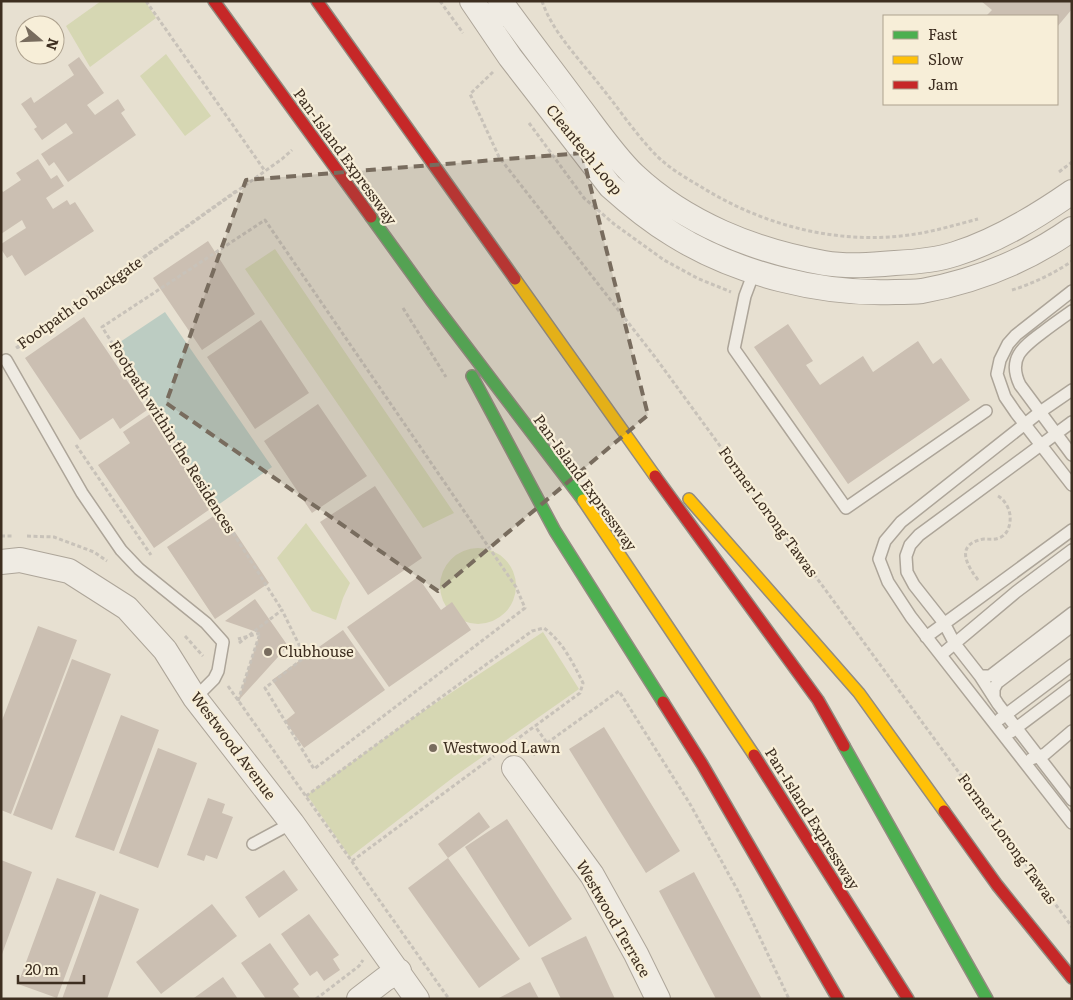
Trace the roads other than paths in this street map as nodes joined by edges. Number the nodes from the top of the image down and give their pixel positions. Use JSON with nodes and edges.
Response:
{"nodes":[{"id":1,"x":214,"y":1,"type":"edge"},
{"id":2,"x":317,"y":1,"type":"edge"},
{"id":3,"x":472,"y":1,"type":"edge"},
{"id":4,"x":500,"y":1,"type":"edge"},
{"id":5,"x":1072,"y":192,"type":"edge"},
{"id":6,"x":1072,"y":229,"type":"edge"},
{"id":7,"x":754,"y":272,"type":"junction"},
{"id":8,"x":1072,"y":291,"type":"edge"},
{"id":9,"x":431,"y":300,"type":"junction"},
{"id":10,"x":1072,"y":311,"type":"edge"},
{"id":11,"x":6,"y":360,"type":"dead end"},
{"id":12,"x":1072,"y":390,"type":"edge"},
{"id":13,"x":986,"y":411,"type":"dead end"},
{"id":14,"x":1040,"y":412,"type":"junction"},
{"id":15,"x":1072,"y":422,"type":"edge"},
{"id":16,"x":1024,"y":424,"type":"junction"},
{"id":17,"x":1056,"y":434,"type":"junction"},
{"id":18,"x":1041,"y":446,"type":"junction"},
{"id":19,"x":1072,"y":455,"type":"edge"},
{"id":20,"x":651,"y":468,"type":"junction"},
{"id":21,"x":1072,"y":485,"type":"edge"},
{"id":22,"x":1068,"y":535,"type":"edge"},
{"id":23,"x":1071,"y":553,"type":"edge"},
{"id":24,"x":1,"y":562,"type":"edge"},
{"id":25,"x":1072,"y":613,"type":"edge"},
{"id":26,"x":944,"y":623,"type":"junction"},
{"id":27,"x":1072,"y":626,"type":"edge"},
{"id":28,"x":926,"y":637,"type":"junction"},
{"id":29,"x":955,"y":644,"type":"junction"},
{"id":30,"x":941,"y":655,"type":"junction"},
{"id":31,"x":1072,"y":665,"type":"edge"},
{"id":32,"x":980,"y":676,"type":"junction"},
{"id":33,"x":1072,"y":686,"type":"edge"},
{"id":34,"x":195,"y":698,"type":"junction"},
{"id":35,"x":994,"y":698,"type":"junction"},
{"id":36,"x":1006,"y":715,"type":"junction"},
{"id":37,"x":994,"y":723,"type":"junction"},
{"id":38,"x":1016,"y":728,"type":"junction"},
{"id":39,"x":1072,"y":731,"type":"edge"},
{"id":40,"x":1005,"y":737,"type":"junction"},
{"id":41,"x":1037,"y":756,"type":"junction"},
{"id":42,"x":510,"y":758,"type":"road end"},
{"id":43,"x":1024,"y":760,"type":"junction"},
{"id":44,"x":1060,"y":785,"type":"junction"},
{"id":45,"x":1072,"y":788,"type":"edge"},
{"id":46,"x":1072,"y":800,"type":"edge"},
{"id":47,"x":292,"y":823,"type":"junction"},
{"id":48,"x":1072,"y":823,"type":"edge"},
{"id":49,"x":253,"y":844,"type":"dead end"},
{"id":50,"x":399,"y":971,"type":"junction"},
{"id":51,"x":1070,"y":977,"type":"edge"},
{"id":52,"x":359,"y":999,"type":"edge"},
{"id":53,"x":417,"y":999,"type":"edge"},
{"id":54,"x":658,"y":999,"type":"edge"},
{"id":55,"x":838,"y":999,"type":"edge"},
{"id":56,"x":908,"y":999,"type":"edge"},
{"id":57,"x":987,"y":999,"type":"edge"}],
"edges":[{"from":1,"to":9,"type":"highway","name":"Pan-Island Expressway"},
{"from":2,"to":20,"type":"highway"},
{"from":3,"to":7,"type":"street","name":"Cleantech Loop"},
{"from":4,"to":5,"type":"street","name":"Cleantech Loop"},
{"from":6,"to":7,"type":"street","name":"Cleantech Loop"},
{"from":7,"to":13,"type":"lane"},
{"from":8,"to":16,"type":"lane"},
{"from":9,"to":55,"type":"highway"},
{"from":9,"to":56,"type":"highway","name":"Pan-Island Expressway"},
{"from":10,"to":14,"type":"lane"},
{"from":11,"to":34,"type":"lane"},
{"from":12,"to":14,"type":"lane"},
{"from":14,"to":16,"type":"lane"},
{"from":14,"to":17,"type":"lane"},
{"from":15,"to":17,"type":"lane"},
{"from":16,"to":18,"type":"lane"},
{"from":16,"to":28,"type":"lane"},
{"from":17,"to":18,"type":"lane"},
{"from":17,"to":19,"type":"lane"},
{"from":18,"to":21,"type":"lane"},
{"from":18,"to":26,"type":"lane"},
{"from":20,"to":51,"type":"highway"},
{"from":20,"to":57,"type":"highway"},
{"from":22,"to":23,"type":"lane"},
{"from":22,"to":26,"type":"lane"},
{"from":23,"to":29,"type":"lane"},
{"from":24,"to":34,"type":"street","name":"Westwood Avenue"},
{"from":25,"to":32,"type":"lane"},
{"from":26,"to":28,"type":"lane"},
{"from":26,"to":29,"type":"lane"},
{"from":27,"to":35,"type":"lane"},
{"from":28,"to":30,"type":"lane"},
{"from":29,"to":30,"type":"lane"},
{"from":29,"to":32,"type":"lane"},
{"from":30,"to":37,"type":"lane"},
{"from":31,"to":36,"type":"lane"},
{"from":32,"to":35,"type":"lane"},
{"from":33,"to":38,"type":"lane"},
{"from":34,"to":47,"type":"street","name":"Westwood Avenue"},
{"from":35,"to":36,"type":"lane"},
{"from":36,"to":37,"type":"lane"},
{"from":36,"to":38,"type":"lane"},
{"from":37,"to":40,"type":"lane"},
{"from":38,"to":40,"type":"lane"},
{"from":38,"to":41,"type":"lane"},
{"from":39,"to":41,"type":"lane"},
{"from":40,"to":43,"type":"lane"},
{"from":41,"to":43,"type":"lane"},
{"from":41,"to":44,"type":"lane"},
{"from":42,"to":54,"type":"street","name":"Westwood Terrace"},
{"from":43,"to":48,"type":"lane"},
{"from":44,"to":45,"type":"lane"},
{"from":44,"to":46,"type":"lane"},
{"from":47,"to":49,"type":"lane"},
{"from":47,"to":50,"type":"street","name":"Westwood Avenue"},
{"from":50,"to":52,"type":"street"},
{"from":50,"to":53,"type":"street","name":"Westwood Avenue"}]}
